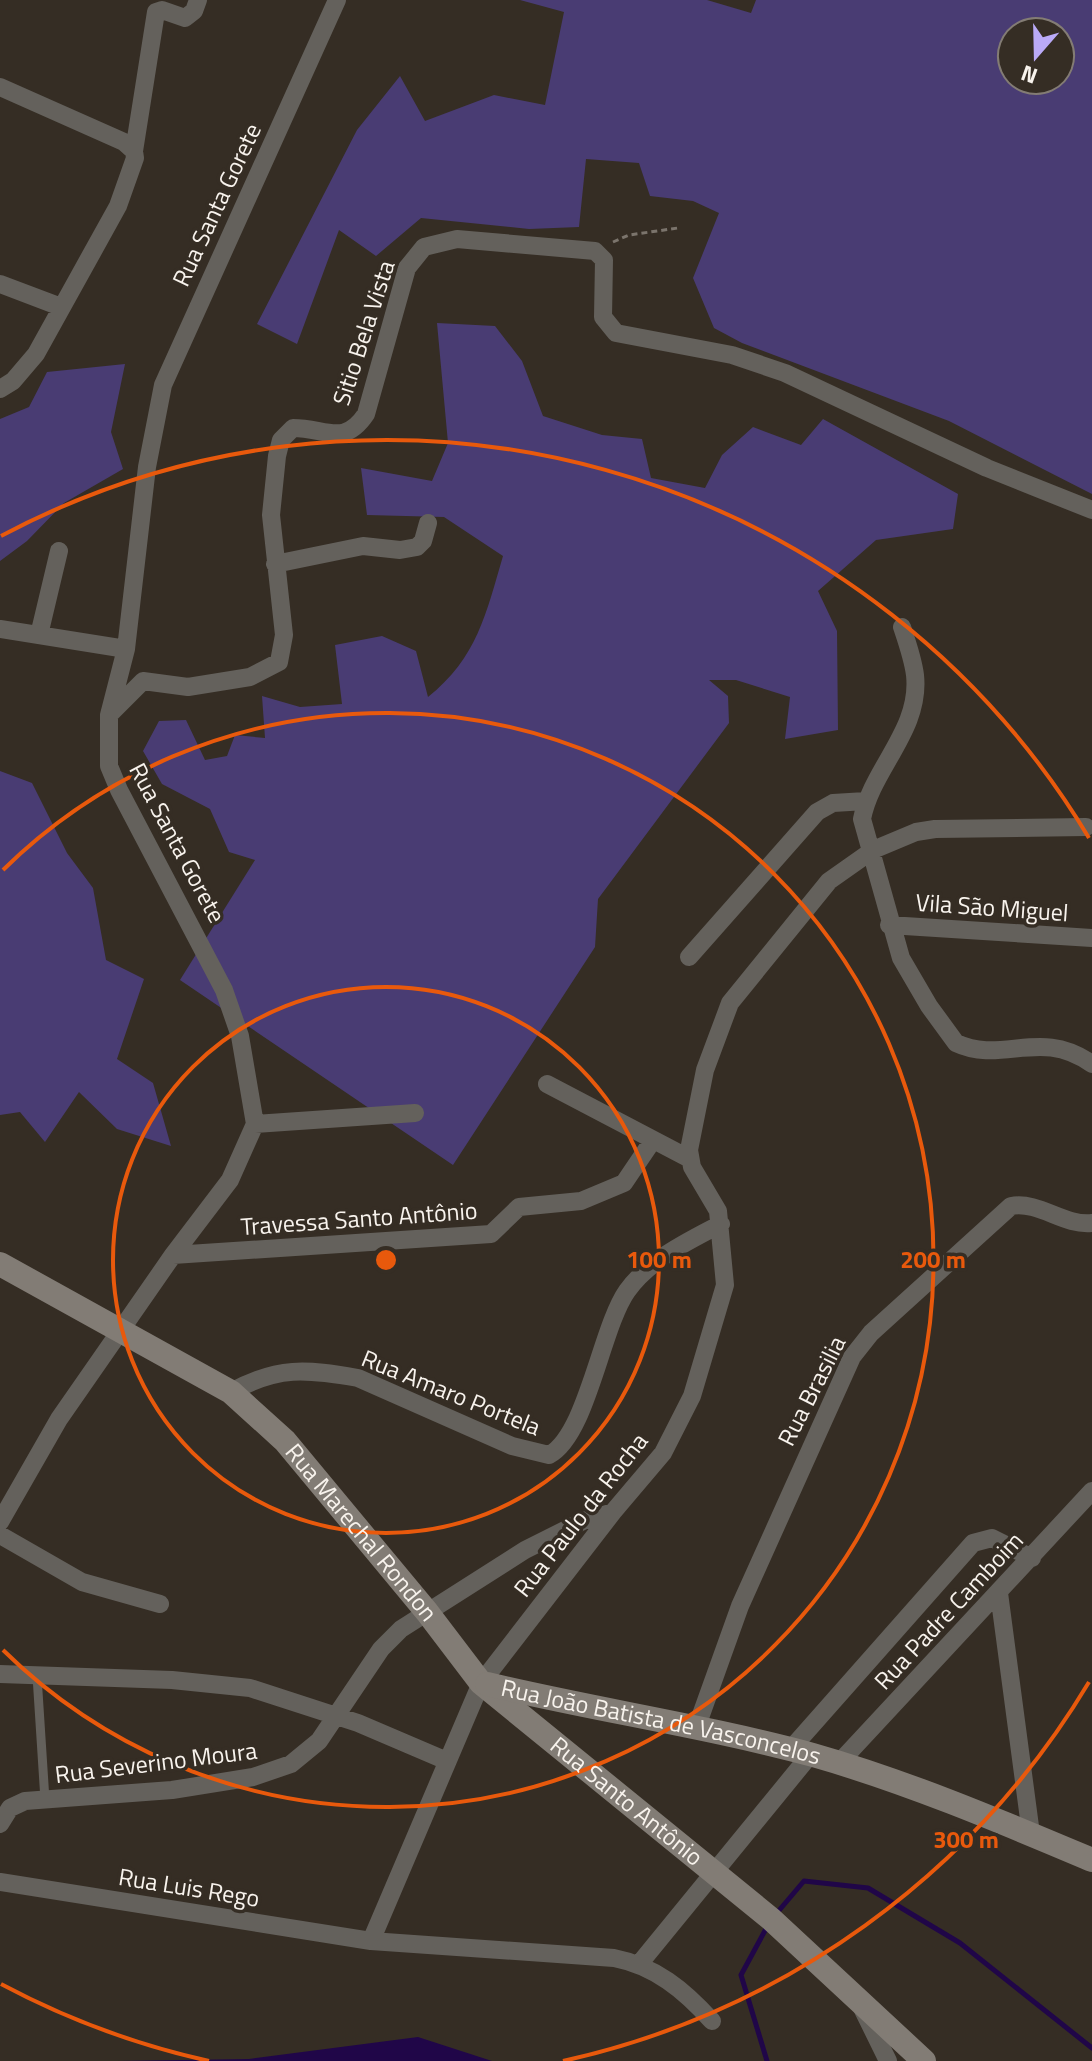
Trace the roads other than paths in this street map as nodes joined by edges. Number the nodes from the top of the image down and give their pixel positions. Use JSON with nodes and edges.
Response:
{"nodes":[{"id":1,"x":198,"y":0,"type":"edge"},
{"id":2,"x":337,"y":0,"type":"edge"},
{"id":3,"x":0,"y":87,"type":"edge"},
{"id":4,"x":134,"y":151,"type":"junction"},
{"id":5,"x":0,"y":284,"type":"edge"},
{"id":6,"x":61,"y":307,"type":"junction"},
{"id":7,"x":0,"y":389,"type":"edge"},
{"id":8,"x":1092,"y":510,"type":"edge"},
{"id":9,"x":428,"y":523,"type":"dead end"},
{"id":10,"x":59,"y":551,"type":"dead end"},
{"id":11,"x":275,"y":564,"type":"junction"},
{"id":12,"x":902,"y":627,"type":"dead end"},
{"id":13,"x":0,"y":629,"type":"edge"},
{"id":14,"x":39,"y":635,"type":"junction"},
{"id":15,"x":126,"y":649,"type":"junction"},
{"id":16,"x":109,"y":715,"type":"junction"},
{"id":17,"x":866,"y":801,"type":"junction"},
{"id":18,"x":1086,"y":827,"type":"dead end"},
{"id":19,"x":873,"y":850,"type":"junction"},
{"id":20,"x":889,"y":925,"type":"junction"},
{"id":21,"x":1092,"y":938,"type":"edge"},
{"id":22,"x":689,"y":957,"type":"dead end"},
{"id":23,"x":1092,"y":1064,"type":"edge"},
{"id":24,"x":547,"y":1084,"type":"dead end"},
{"id":25,"x":415,"y":1113,"type":"dead end"},
{"id":26,"x":255,"y":1124,"type":"junction"},
{"id":27,"x":653,"y":1140,"type":"junction"},
{"id":28,"x":690,"y":1159,"type":"junction"},
{"id":29,"x":1092,"y":1223,"type":"edge"},
{"id":30,"x":721,"y":1224,"type":"junction"},
{"id":31,"x":173,"y":1255,"type":"junction"},
{"id":32,"x":0,"y":1264,"type":"edge"},
{"id":33,"x":122,"y":1330,"type":"junction"},
{"id":34,"x":231,"y":1392,"type":"junction"},
{"id":35,"x":1092,"y":1491,"type":"edge"},
{"id":36,"x":613,"y":1512,"type":"junction"},
{"id":37,"x":0,"y":1522,"type":"edge"},
{"id":38,"x":0,"y":1535,"type":"edge"},
{"id":39,"x":1032,"y":1558,"type":"junction"},
{"id":40,"x":999,"y":1593,"type":"junction"},
{"id":41,"x":160,"y":1604,"type":"dead end"},
{"id":42,"x":427,"y":1612,"type":"junction"},
{"id":43,"x":0,"y":1674,"type":"edge"},
{"id":44,"x":37,"y":1676,"type":"junction"},
{"id":45,"x":481,"y":1683,"type":"junction"},
{"id":46,"x":337,"y":1717,"type":"junction"},
{"id":47,"x":697,"y":1726,"type":"junction"},
{"id":48,"x":800,"y":1752,"type":"junction"},
{"id":49,"x":447,"y":1761,"type":"junction"},
{"id":50,"x":839,"y":1763,"type":"junction"},
{"id":51,"x":45,"y":1800,"type":"junction"},
{"id":52,"x":0,"y":1824,"type":"edge"},
{"id":53,"x":1031,"y":1834,"type":"junction"},
{"id":54,"x":1092,"y":1860,"type":"edge"},
{"id":55,"x":715,"y":1873,"type":"junction"},
{"id":56,"x":0,"y":1882,"type":"edge"},
{"id":57,"x":371,"y":1941,"type":"junction"},
{"id":58,"x":640,"y":1963,"type":"junction"},
{"id":59,"x":851,"y":1990,"type":"junction"},
{"id":60,"x":712,"y":2021,"type":"dead end"},
{"id":61,"x":888,"y":2061,"type":"edge"},
{"id":62,"x":924,"y":2061,"type":"edge"}],
"edges":[{"from":1,"to":4,"type":"street"},
{"from":2,"to":15,"type":"street","name":"Rua Santa Gorete"},
{"from":3,"to":4,"type":"street"},
{"from":4,"to":6,"type":"street"},
{"from":5,"to":6,"type":"street"},
{"from":6,"to":7,"type":"street"},
{"from":8,"to":11,"type":"street","name":"Sitio Bela Vista"},
{"from":9,"to":11,"type":"street"},
{"from":10,"to":14,"type":"street"},
{"from":11,"to":16,"type":"street","name":"Sitio Bela Vista"},
{"from":12,"to":17,"type":"street"},
{"from":13,"to":14,"type":"street"},
{"from":14,"to":15,"type":"street"},
{"from":15,"to":16,"type":"street","name":"Rua Santa Gorete"},
{"from":16,"to":26,"type":"street","name":"Rua Santa Gorete"},
{"from":17,"to":19,"type":"street"},
{"from":17,"to":22,"type":"street"},
{"from":18,"to":19,"type":"street"},
{"from":19,"to":20,"type":"street"},
{"from":19,"to":28,"type":"street"},
{"from":20,"to":21,"type":"street","name":"Vila São Miguel"},
{"from":20,"to":23,"type":"street"},
{"from":24,"to":27,"type":"street"},
{"from":25,"to":26,"type":"street"},
{"from":26,"to":31,"type":"street"},
{"from":27,"to":28,"type":"street"},
{"from":27,"to":31,"type":"street","name":"Travessa Santo Antônio"},
{"from":28,"to":30,"type":"street","name":"Rua Paulo da Rocha"},
{"from":29,"to":47,"type":"street","name":"Rua Brasilia"},
{"from":30,"to":34,"type":"street","name":"Rua Amaro Portela"},
{"from":30,"to":36,"type":"street","name":"Rua Paulo da Rocha"},
{"from":31,"to":33,"type":"street"},
{"from":32,"to":33,"type":"street","name":"Rua Marechal Rondon"},
{"from":33,"to":34,"type":"street","name":"Rua Marechal Rondon"},
{"from":33,"to":37,"type":"street"},
{"from":34,"to":42,"type":"street","name":"Rua Marechal Rondon"},
{"from":35,"to":39,"type":"street","name":"Rua Padre Camboim"},
{"from":36,"to":42,"type":"street","name":"Rua Severino Moura"},
{"from":36,"to":45,"type":"street","name":"Rua Paulo da Rocha"},
{"from":38,"to":41,"type":"street"},
{"from":39,"to":40,"type":"street","name":"Rua Padre Camboim"},
{"from":39,"to":48,"type":"street"},
{"from":40,"to":50,"type":"street","name":"Rua Padre Camboim"},
{"from":40,"to":53,"type":"street"},
{"from":42,"to":45,"type":"street","name":"Rua Marechal Rondon"},
{"from":42,"to":46,"type":"street","name":"Rua Severino Moura"},
{"from":43,"to":44,"type":"street"},
{"from":44,"to":46,"type":"street"},
{"from":44,"to":51,"type":"lane"},
{"from":45,"to":47,"type":"street","name":"Rua João Batista de Vasconcelos"},
{"from":45,"to":49,"type":"street","name":"Rua Paulo da Rocha"},
{"from":45,"to":55,"type":"street","name":"Rua Santo Antônio"},
{"from":46,"to":49,"type":"street"},
{"from":46,"to":51,"type":"street","name":"Rua Severino Moura"},
{"from":47,"to":48,"type":"street","name":"Rua João Batista de Vasconcelos"},
{"from":48,"to":50,"type":"street","name":"Rua João Batista de Vasconcelos"},
{"from":48,"to":55,"type":"street"},
{"from":49,"to":57,"type":"street","name":"Rua Paulo da Rocha"},
{"from":50,"to":53,"type":"street","name":"Rua João Batista de Vasconcelos"},
{"from":51,"to":52,"type":"street","name":"Rua Severino Moura"},
{"from":53,"to":54,"type":"street","name":"Rua João Batista de Vasconcelos"},
{"from":55,"to":58,"type":"street"},
{"from":55,"to":59,"type":"street","name":"Rua Santo Antônio"},
{"from":56,"to":57,"type":"street","name":"Rua Luis Rego"},
{"from":57,"to":58,"type":"street","name":"Rua Luis Rego"},
{"from":58,"to":60,"type":"street"},
{"from":59,"to":61,"type":"street"},
{"from":59,"to":62,"type":"street","name":"Rua Santo Antônio"}]}
